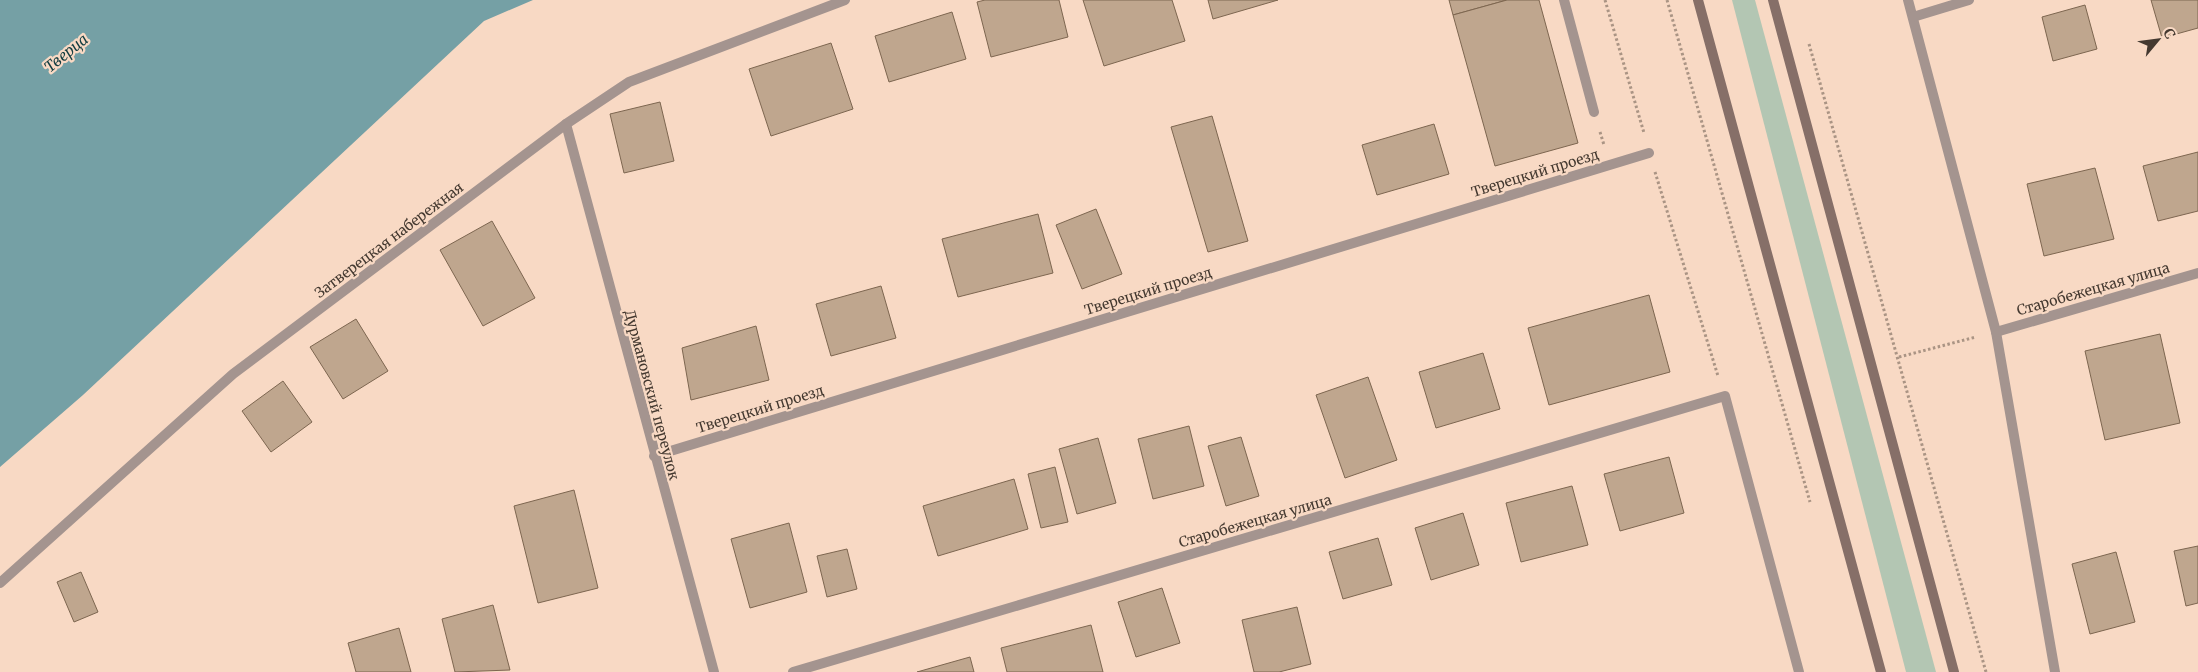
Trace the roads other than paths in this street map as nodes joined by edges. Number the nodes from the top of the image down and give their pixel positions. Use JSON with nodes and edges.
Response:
{"nodes":[{"id":1,"x":845,"y":0,"type":"edge"},
{"id":2,"x":1564,"y":0,"type":"edge"},
{"id":3,"x":1698,"y":0,"type":"edge"},
{"id":4,"x":1773,"y":0,"type":"edge"},
{"id":5,"x":1908,"y":0,"type":"edge"},
{"id":6,"x":1969,"y":0,"type":"edge"},
{"id":7,"x":1913,"y":17,"type":"junction"},
{"id":8,"x":1594,"y":112,"type":"road end"},
{"id":9,"x":566,"y":124,"type":"junction"},
{"id":10,"x":1649,"y":152,"type":"road end"},
{"id":11,"x":2198,"y":273,"type":"edge"},
{"id":12,"x":1996,"y":332,"type":"junction"},
{"id":13,"x":654,"y":456,"type":"junction"},
{"id":14,"x":0,"y":583,"type":"edge"},
{"id":15,"x":714,"y":672,"type":"edge"},
{"id":16,"x":792,"y":672,"type":"edge"},
{"id":17,"x":1799,"y":672,"type":"edge"},
{"id":18,"x":1881,"y":672,"type":"edge"},
{"id":19,"x":1954,"y":672,"type":"edge"},
{"id":20,"x":2055,"y":672,"type":"edge"}],
"edges":[{"from":1,"to":9,"type":"street","name":"Затверецкая набережная"},
{"from":2,"to":8,"type":"street"},
{"from":3,"to":18,"type":"main road"},
{"from":4,"to":19,"type":"main road"},
{"from":5,"to":7,"type":"street"},
{"from":6,"to":7,"type":"street"},
{"from":7,"to":12,"type":"street"},
{"from":9,"to":13,"type":"street","name":"Дурмановский переулок"},
{"from":9,"to":14,"type":"street","name":"Затверецкая набережная"},
{"from":10,"to":13,"type":"street","name":"Тверецкий проезд"},
{"from":11,"to":12,"type":"street","name":"Старобежецкая улица"},
{"from":12,"to":20,"type":"street"},
{"from":13,"to":15,"type":"street","name":"Дурмановский переулок"},
{"from":16,"to":17,"type":"street","name":"Старобежецкая улица"}]}
